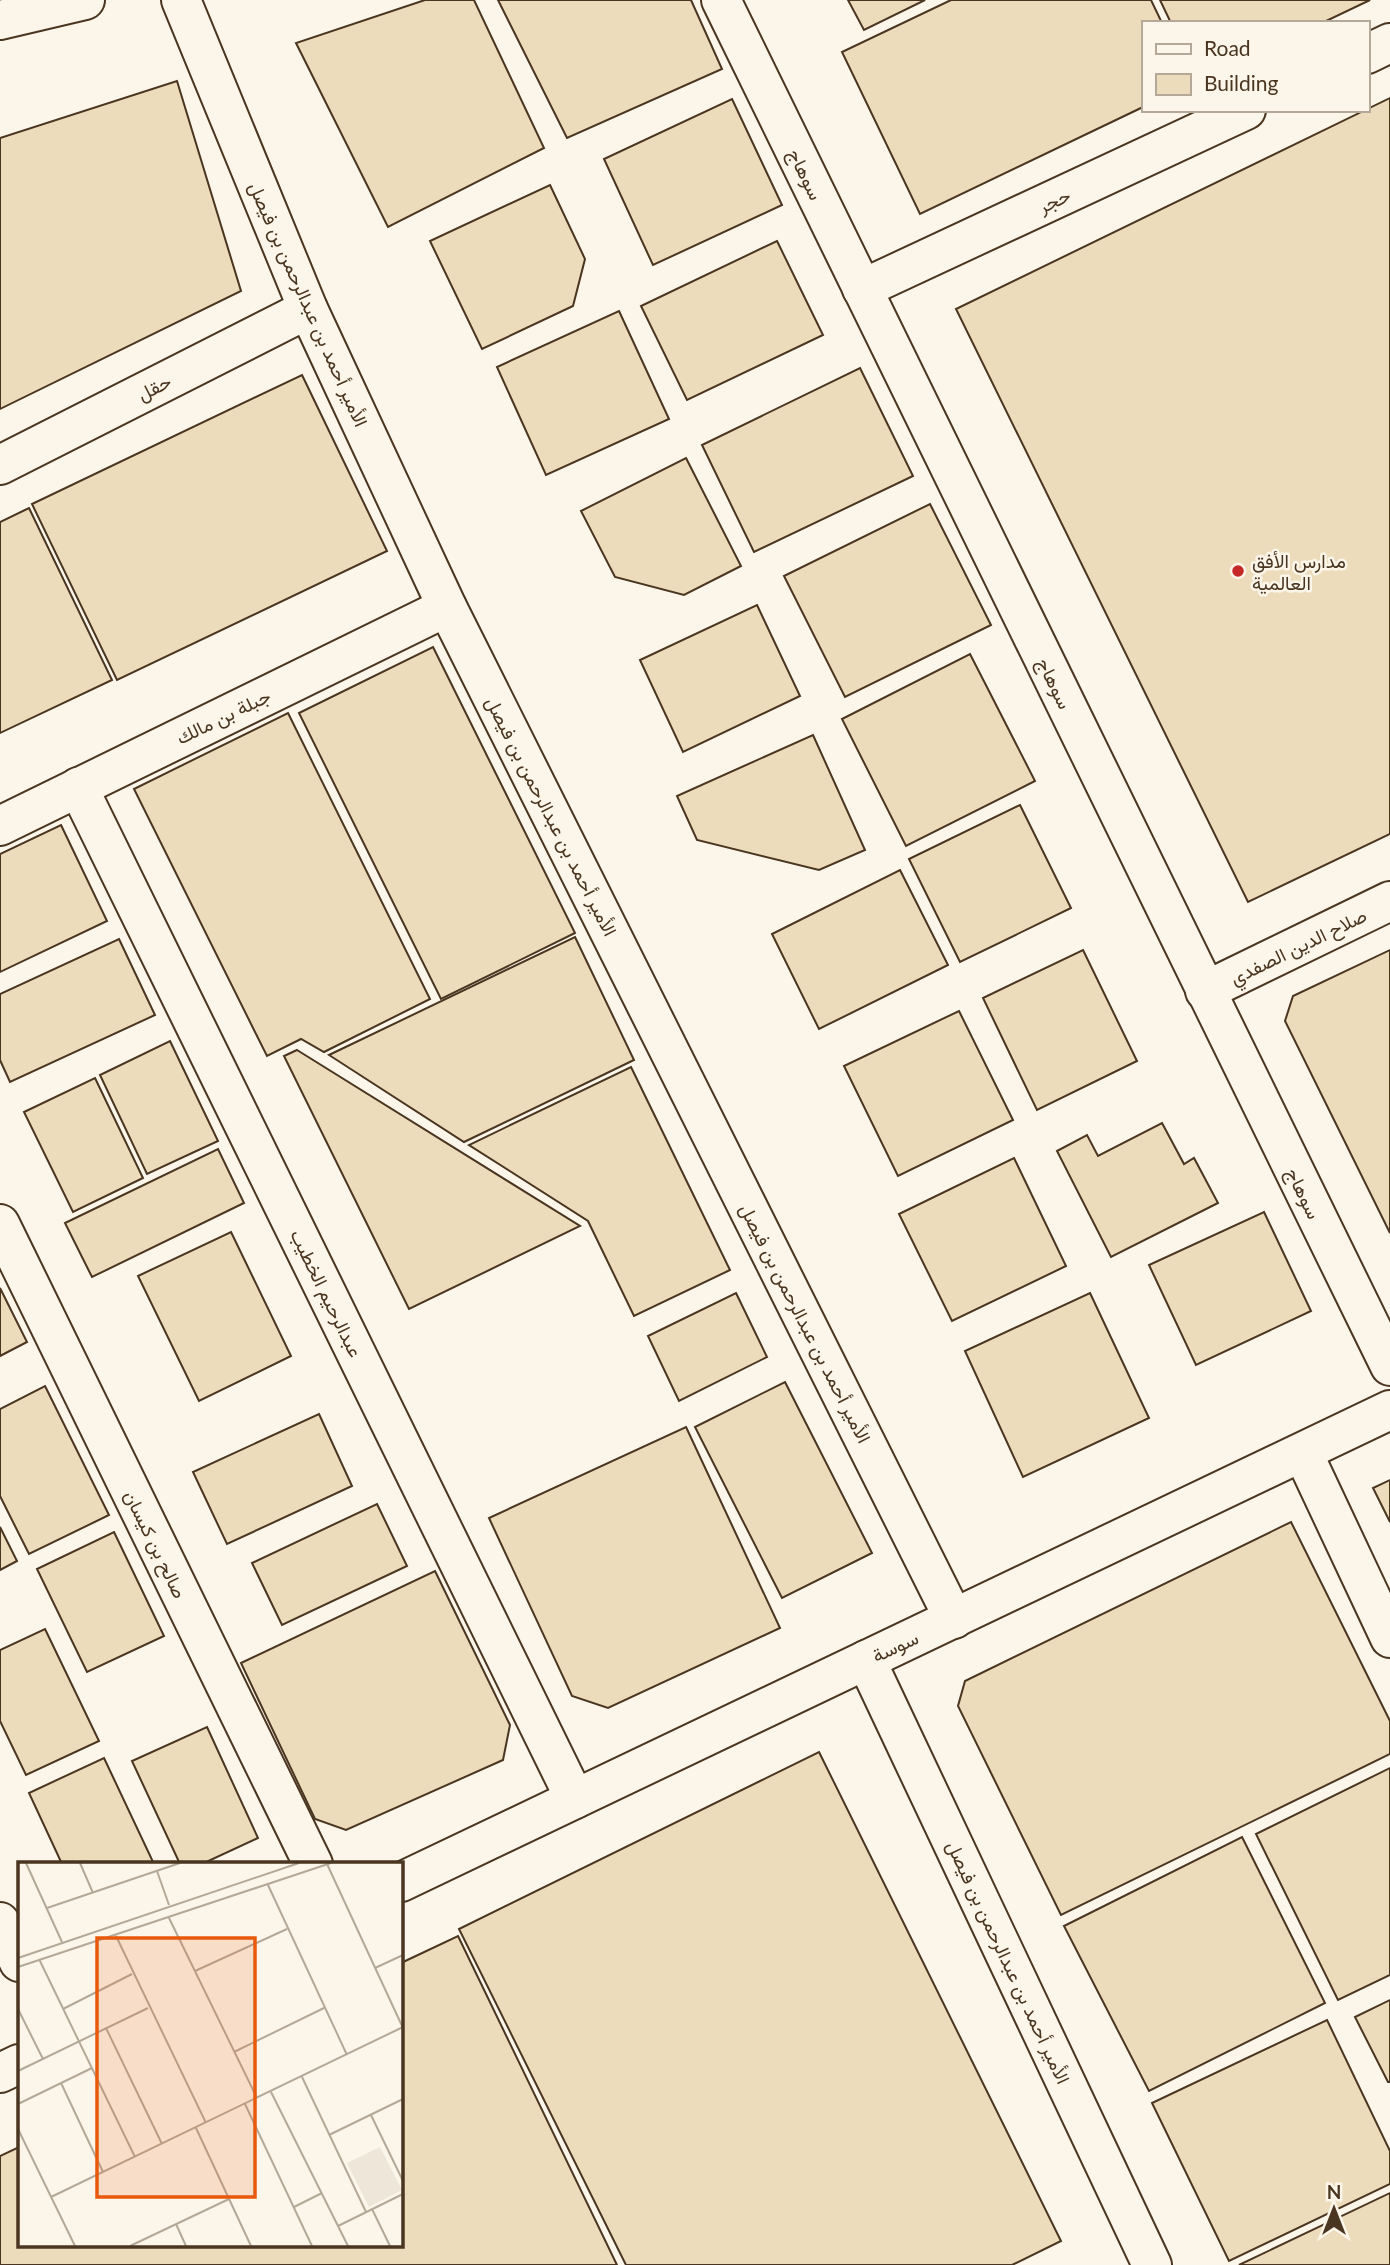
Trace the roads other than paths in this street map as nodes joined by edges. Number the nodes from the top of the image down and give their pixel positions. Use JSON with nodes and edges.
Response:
{"nodes":[{"id":1,"x":85,"y":0,"type":"edge"},
{"id":2,"x":181,"y":0,"type":"edge"},
{"id":3,"x":721,"y":0,"type":"edge"},
{"id":4,"x":0,"y":20,"type":"edge"},
{"id":5,"x":1390,"y":43,"type":"edge"},
{"id":6,"x":1369,"y":53,"type":"edge"},
{"id":7,"x":1242,"y":112,"type":"edge"},
{"id":8,"x":862,"y":289,"type":"junction"},
{"id":9,"x":308,"y":309,"type":"junction"},
{"id":10,"x":0,"y":465,"type":"edge"},
{"id":11,"x":447,"y":607,"type":"junction"},
{"id":12,"x":78,"y":787,"type":"junction"},
{"id":13,"x":0,"y":826,"type":"edge"},
{"id":14,"x":1390,"y":901,"type":"edge"},
{"id":15,"x":1205,"y":991,"type":"junction"},
{"id":16,"x":0,"y":1223,"type":"edge"},
{"id":17,"x":1390,"y":1366,"type":"edge"},
{"id":18,"x":1390,"y":1410,"type":"edge"},
{"id":19,"x":1303,"y":1453,"type":"junction"},
{"id":20,"x":954,"y":1619,"type":"junction"},
{"id":21,"x":1390,"y":1638,"type":"edge"},
{"id":22,"x":866,"y":1660,"type":"junction"},
{"id":23,"x":575,"y":1799,"type":"junction"},
{"id":24,"x":312,"y":1862,"type":"edge"},
{"id":25,"x":402,"y":1881,"type":"edge"},
{"id":26,"x":0,"y":1922,"type":"edge"},
{"id":27,"x":18,"y":1960,"type":"edge"},
{"id":28,"x":18,"y":2064,"type":"edge"},
{"id":29,"x":0,"y":2073,"type":"edge"},
{"id":30,"x":1152,"y":2265,"type":"edge"}],
"edges":[{"from":1,"to":4,"type":"street"},
{"from":2,"to":9,"type":"street","name":"الأمير أحمد بن عبدالرحمن بن فيصل"},
{"from":3,"to":8,"type":"street","name":"سوهاج"},
{"from":5,"to":6,"type":"street"},
{"from":7,"to":8,"type":"street","name":"حجر"},
{"from":8,"to":15,"type":"street","name":"سوهاج"},
{"from":9,"to":10,"type":"street","name":"حقل"},
{"from":9,"to":11,"type":"street","name":"الأمير أحمد بن عبدالرحمن بن فيصل"},
{"from":11,"to":12,"type":"street","name":"جبلة بن مالك"},
{"from":11,"to":20,"type":"street","name":"الأمير أحمد بن عبدالرحمن بن فيصل"},
{"from":12,"to":13,"type":"street","name":"جبلة بن مالك"},
{"from":12,"to":23,"type":"street","name":"عبدالرحيم الخطيب"},
{"from":14,"to":15,"type":"street","name":"صلاح الدين الصفدي"},
{"from":15,"to":17,"type":"street","name":"سوهاج"},
{"from":16,"to":24,"type":"street","name":"صالح بن كيسان"},
{"from":18,"to":19,"type":"street","name":"سوسة"},
{"from":19,"to":20,"type":"street","name":"سوسة"},
{"from":19,"to":21,"type":"street"},
{"from":20,"to":22,"type":"street","name":"سوسة"},
{"from":22,"to":23,"type":"street","name":"سوسة"},
{"from":22,"to":30,"type":"street","name":"الأمير أحمد بن عبدالرحمن بن فيصل"},
{"from":23,"to":25,"type":"street","name":"سوسة"},
{"from":26,"to":27,"type":"street"},
{"from":28,"to":29,"type":"street"}]}
